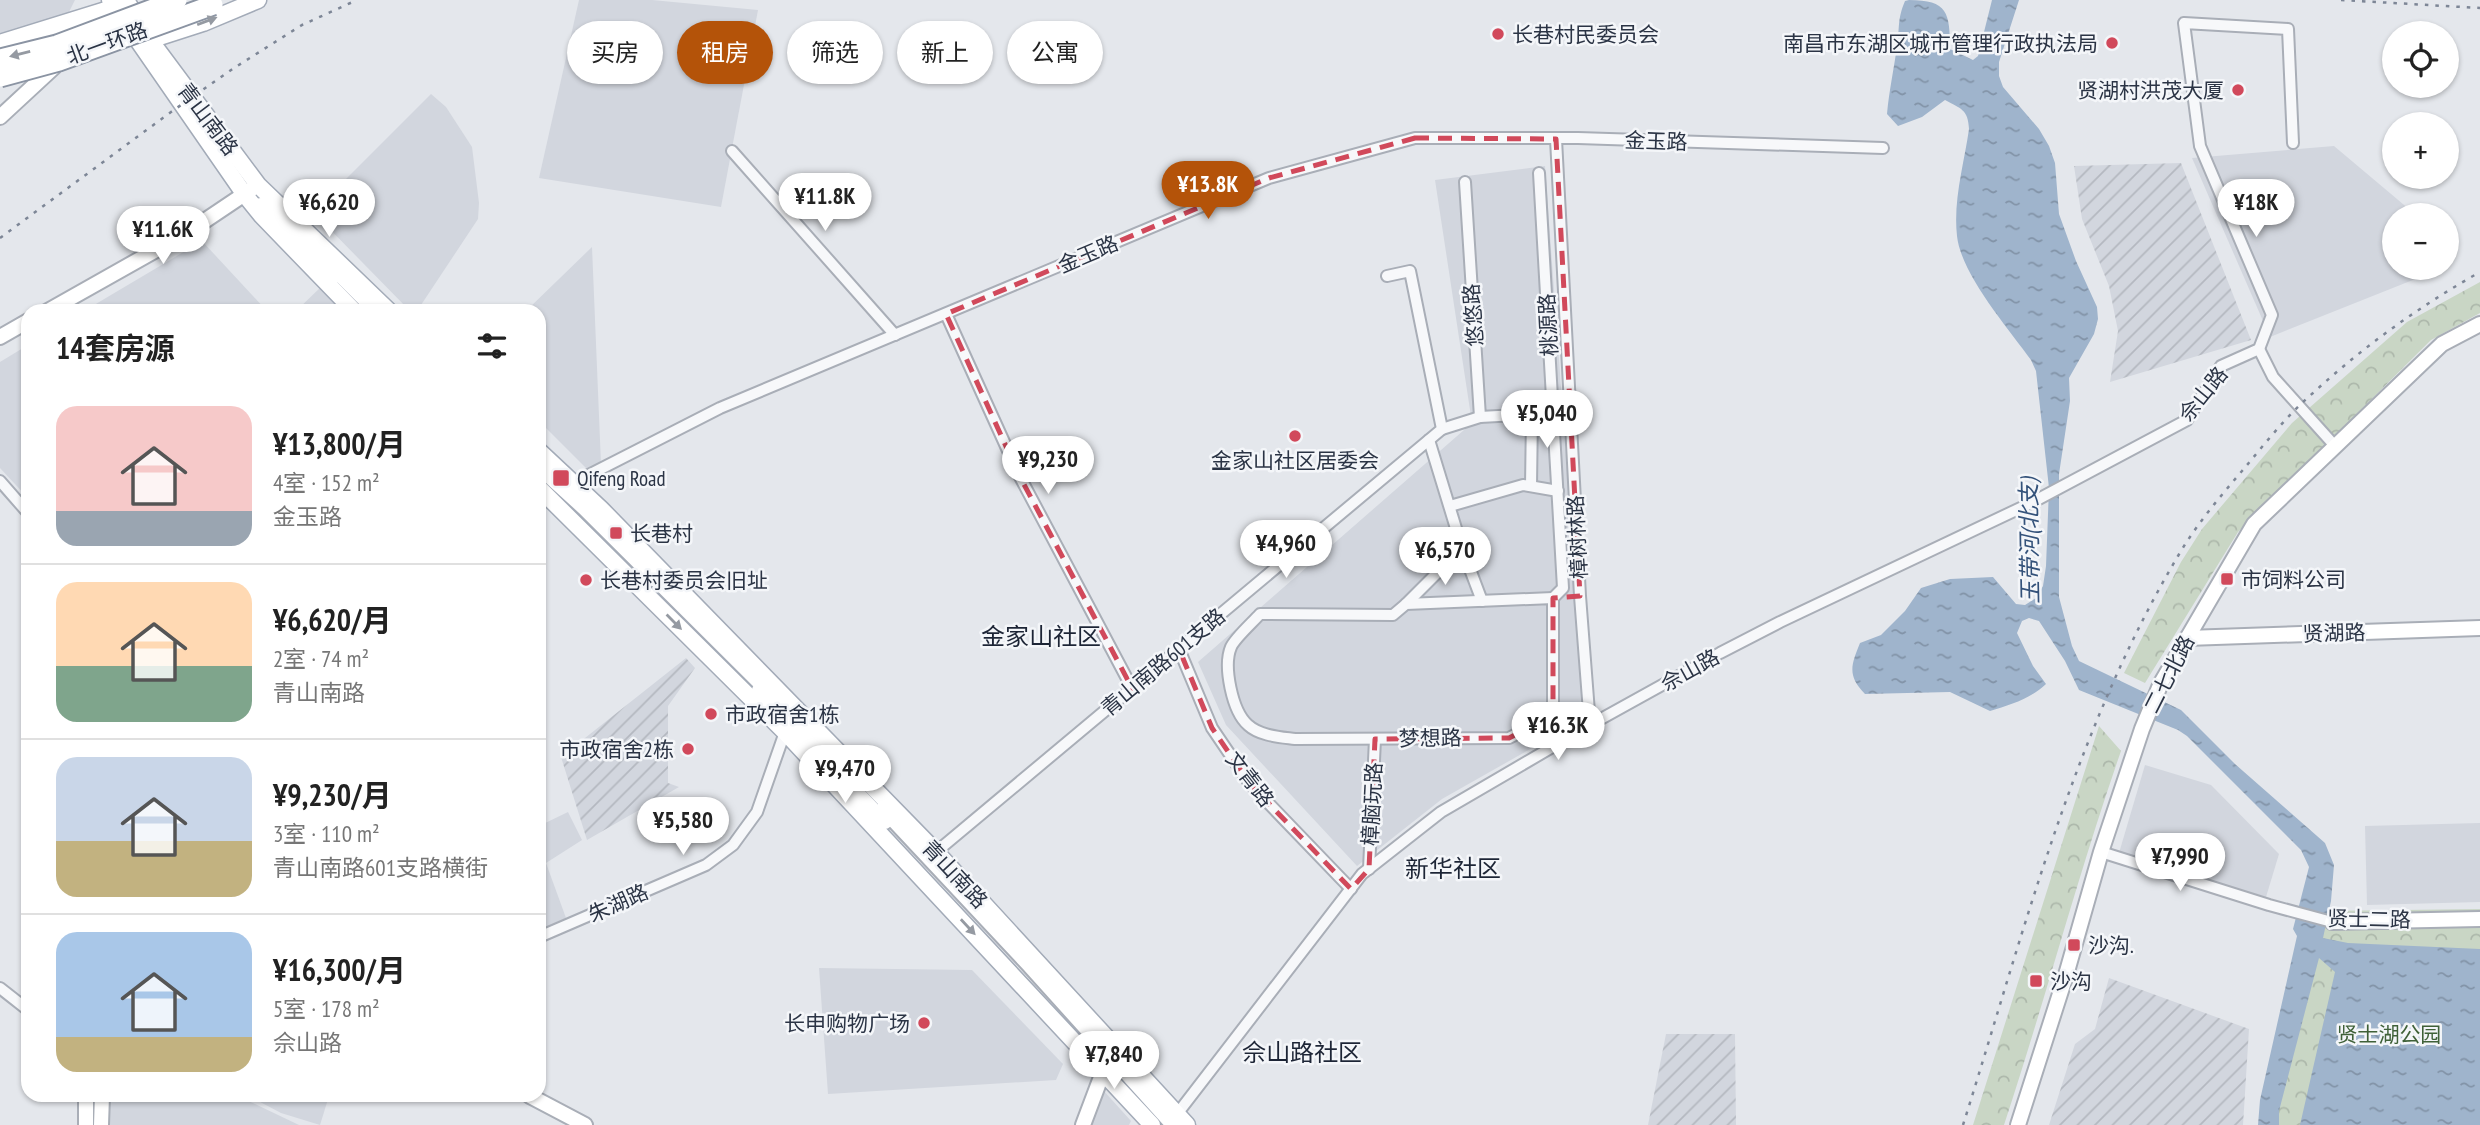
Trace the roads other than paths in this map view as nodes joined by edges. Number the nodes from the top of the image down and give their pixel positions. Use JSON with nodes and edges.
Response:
{"nodes":[{"id":1,"x":177,"y":0,"type":"edge"},
{"id":2,"x":258,"y":0,"type":"edge"},
{"id":3,"x":123,"y":2,"type":"edge"},
{"id":4,"x":213,"y":5,"type":"dead end"},
{"id":5,"x":145,"y":41,"type":"junction"},
{"id":6,"x":0,"y":43,"type":"edge"},
{"id":7,"x":0,"y":59,"type":"edge"},
{"id":8,"x":54,"y":67,"type":"junction"},
{"id":9,"x":0,"y":79,"type":"edge"},
{"id":10,"x":0,"y":117,"type":"edge"},
{"id":11,"x":1556,"y":139,"type":"junction"},
{"id":12,"x":2293,"y":143,"type":"dead end"},
{"id":13,"x":1883,"y":148,"type":"dead end"},
{"id":14,"x":732,"y":151,"type":"dead end"},
{"id":15,"x":1539,"y":173,"type":"dead end"},
{"id":16,"x":1465,"y":182,"type":"dead end"},
{"id":17,"x":251,"y":190,"type":"junction"},
{"id":18,"x":1387,"y":276,"type":"dead end"},
{"id":19,"x":60,"y":304,"type":"edge"},
{"id":20,"x":347,"y":304,"type":"edge"},
{"id":21,"x":366,"y":304,"type":"edge"},
{"id":22,"x":382,"y":304,"type":"edge"},
{"id":23,"x":946,"y":314,"type":"junction"},
{"id":24,"x":2480,"y":324,"type":"edge"},
{"id":25,"x":21,"y":325,"type":"edge"},
{"id":26,"x":895,"y":335,"type":"junction"},
{"id":27,"x":0,"y":337,"type":"edge"},
{"id":28,"x":2259,"y":349,"type":"junction"},
{"id":29,"x":1553,"y":413,"type":"junction"},
{"id":30,"x":1532,"y":414,"type":"junction"},
{"id":31,"x":1480,"y":417,"type":"junction"},
{"id":32,"x":1442,"y":429,"type":"junction"},
{"id":33,"x":1429,"y":440,"type":"junction"},
{"id":34,"x":2335,"y":446,"type":"junction"},
{"id":35,"x":546,"y":471,"type":"edge"},
{"id":36,"x":0,"y":481,"type":"edge"},
{"id":37,"x":1531,"y":486,"type":"junction"},
{"id":38,"x":552,"y":489,"type":"edge"},
{"id":39,"x":1558,"y":491,"type":"junction"},
{"id":40,"x":21,"y":505,"type":"edge"},
{"id":41,"x":1450,"y":506,"type":"junction"},
{"id":42,"x":1462,"y":548,"type":"junction"},
{"id":43,"x":1580,"y":596,"type":"junction"},
{"id":44,"x":1553,"y":598,"type":"junction"},
{"id":45,"x":1482,"y":601,"type":"junction"},
{"id":46,"x":1406,"y":604,"type":"junction"},
{"id":47,"x":2480,"y":625,"type":"edge"},
{"id":48,"x":2188,"y":635,"type":"junction"},
{"id":49,"x":1179,"y":649,"type":"junction"},
{"id":50,"x":1132,"y":688,"type":"junction"},
{"id":51,"x":1590,"y":725,"type":"junction"},
{"id":52,"x":785,"y":732,"type":"junction"},
{"id":53,"x":1375,"y":739,"type":"junction"},
{"id":54,"x":936,"y":852,"type":"junction"},
{"id":55,"x":2101,"y":852,"type":"junction"},
{"id":56,"x":1369,"y":869,"type":"junction"},
{"id":57,"x":1351,"y":889,"type":"junction"},
{"id":58,"x":2480,"y":919,"type":"edge"},
{"id":59,"x":2332,"y":922,"type":"joint"},
{"id":60,"x":546,"y":934,"type":"edge"},
{"id":61,"x":0,"y":988,"type":"edge"},
{"id":62,"x":21,"y":1004,"type":"edge"},
{"id":63,"x":1109,"y":1058,"type":"junction"},
{"id":64,"x":86,"y":1102,"type":"edge"},
{"id":65,"x":102,"y":1102,"type":"edge"},
{"id":66,"x":541,"y":1102,"type":"edge"},
{"id":67,"x":1173,"y":1123,"type":"edge"},
{"id":68,"x":86,"y":1125,"type":"edge"},
{"id":69,"x":101,"y":1125,"type":"edge"},
{"id":70,"x":585,"y":1125,"type":"edge"},
{"id":71,"x":1083,"y":1125,"type":"edge"},
{"id":72,"x":1152,"y":1125,"type":"edge"},
{"id":73,"x":2018,"y":1125,"type":"edge"}],
"edges":[{"from":1,"to":7,"type":"highway","name":"北一环路","one_way":true,"bridge":true},
{"from":5,"to":2,"type":"main road","one_way":true},
{"from":3,"to":5,"type":"main road","name":"青山南路"},
{"from":3,"to":6,"type":"main road"},
{"from":4,"to":9,"type":"highway","name":"北一环路","bridge":true},
{"from":5,"to":8,"type":"main road"},
{"from":5,"to":17,"type":"main road","name":"青山南路"},
{"from":8,"to":9,"type":"main road"},
{"from":8,"to":10,"type":"main road"},
{"from":11,"to":13,"type":"street","name":"金玉路"},
{"from":11,"to":23,"type":"street","name":"金玉路"},
{"from":11,"to":43,"type":"street","name":"樟树林路"},
{"from":12,"to":28,"type":"street"},
{"from":14,"to":26,"type":"street"},
{"from":15,"to":29,"type":"street","name":"桃源路"},
{"from":16,"to":31,"type":"street","name":"悠悠路"},
{"from":17,"to":19,"type":"main road"},
{"from":17,"to":20,"type":"main road","name":"青山南路"},
{"from":17,"to":21,"type":"main road"},
{"from":17,"to":22,"type":"main road","name":"青山南路"},
{"from":18,"to":32,"type":"street"},
{"from":23,"to":26,"type":"street","name":"金玉路"},
{"from":23,"to":50,"type":"street"},
{"from":24,"to":34,"type":"main road","name":"二七北路"},
{"from":25,"to":27,"type":"main road"},
{"from":26,"to":38,"type":"street","name":"金玉路"},
{"from":28,"to":34,"type":"street"},
{"from":28,"to":51,"type":"street","name":"佘山路"},
{"from":29,"to":30,"type":"street"},
{"from":29,"to":39,"type":"street","name":"桃源路"},
{"from":30,"to":31,"type":"street"},
{"from":30,"to":37,"type":"street"},
{"from":31,"to":32,"type":"street"},
{"from":32,"to":33,"type":"street","name":"青山南路601支路"},
{"from":33,"to":41,"type":"street"},
{"from":33,"to":49,"type":"street","name":"青山南路601支路"},
{"from":34,"to":48,"type":"main road","name":"二七北路"},
{"from":35,"to":38,"type":"main road","name":"青山南路"},
{"from":36,"to":40,"type":"street"},
{"from":37,"to":39,"type":"street"},
{"from":37,"to":41,"type":"street"},
{"from":38,"to":52,"type":"main road","name":"青山南路","one_way":true},
{"from":38,"to":54,"type":"main road","name":"青山南路"},
{"from":38,"to":63,"type":"main road"},
{"from":39,"to":44,"type":"street","name":"桃源路"},
{"from":41,"to":42,"type":"street"},
{"from":42,"to":45,"type":"street"},
{"from":42,"to":46,"type":"street"},
{"from":43,"to":44,"type":"street"},
{"from":43,"to":51,"type":"street","name":"樟树林路"},
{"from":44,"to":45,"type":"street","name":"梦想路"},
{"from":44,"to":53,"type":"street","name":"梦想路"},
{"from":45,"to":46,"type":"street","name":"梦想路"},
{"from":46,"to":53,"type":"street","name":"梦想路"},
{"from":47,"to":48,"type":"main road","name":"贤湖路"},
{"from":48,"to":55,"type":"main road","name":"二七北路"},
{"from":49,"to":50,"type":"street","name":"青山南路601支路"},
{"from":49,"to":57,"type":"street","name":"文青路"},
{"from":50,"to":54,"type":"street","name":"青山南路601支路"},
{"from":51,"to":56,"type":"street","name":"佘山路"},
{"from":52,"to":60,"type":"street","name":"朱湖路"},
{"from":52,"to":63,"type":"main road","name":"青山南路","one_way":true},
{"from":53,"to":56,"type":"street","name":"樟脑玩路"},
{"from":54,"to":63,"type":"main road","name":"青山南路"},
{"from":55,"to":59,"type":"street","name":"贤士二路"},
{"from":55,"to":73,"type":"main road","name":"二七北路"},
{"from":56,"to":57,"type":"street","name":"佘山路"},
{"from":57,"to":67,"type":"street","name":"佘山路"},
{"from":58,"to":59,"type":"main road","name":"贤士二路"},
{"from":61,"to":62,"type":"street"},
{"from":63,"to":67,"type":"main road","name":"青山南路"},
{"from":63,"to":71,"type":"main road"},
{"from":63,"to":72,"type":"main road","name":"青山南路"},
{"from":64,"to":68,"type":"main road"},
{"from":65,"to":69,"type":"main road"},
{"from":66,"to":70,"type":"main road"}]}
